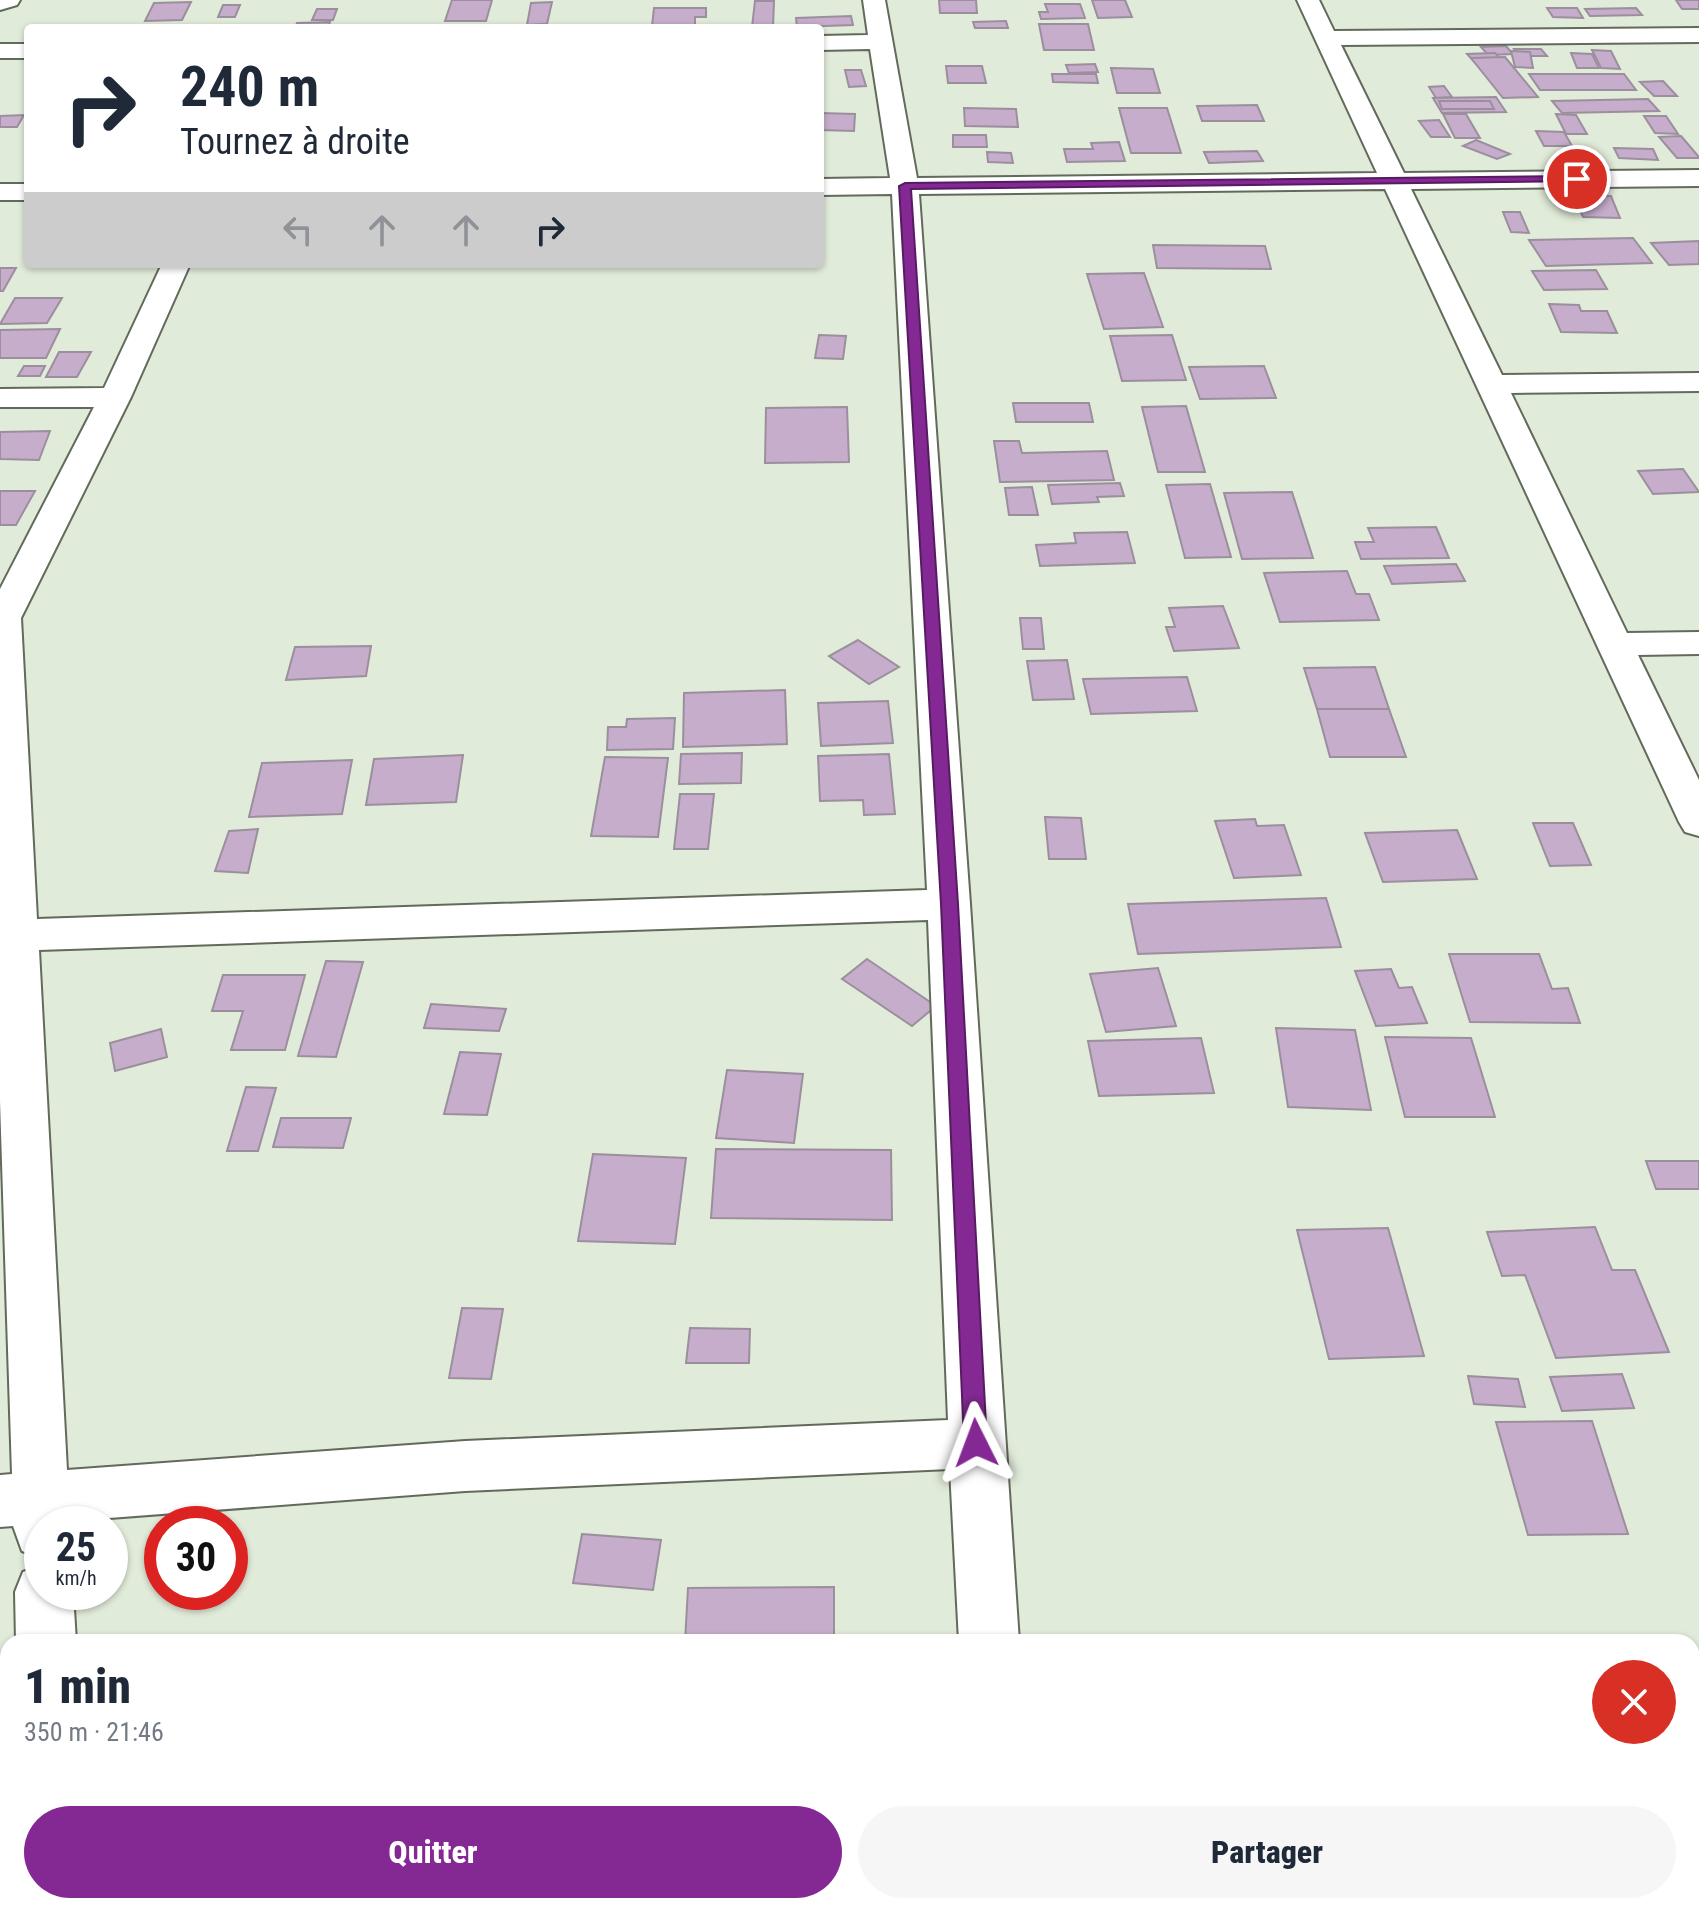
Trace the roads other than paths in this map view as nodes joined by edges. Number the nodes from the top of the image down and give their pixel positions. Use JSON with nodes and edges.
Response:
{"nodes":[{"id":1,"x":9,"y":0,"type":"edge"},
{"id":2,"x":874,"y":0,"type":"edge"},
{"id":3,"x":1308,"y":0,"type":"edge"},
{"id":4,"x":0,"y":3,"type":"edge"},
{"id":5,"x":1699,"y":35,"type":"edge"},
{"id":6,"x":1326,"y":38,"type":"junction"},
{"id":7,"x":881,"y":42,"type":"junction"},
{"id":8,"x":824,"y":43,"type":"edge"},
{"id":9,"x":0,"y":51,"type":"edge"},
{"id":10,"x":24,"y":51,"type":"edge"},
{"id":11,"x":1699,"y":178,"type":"edge"},
{"id":12,"x":1394,"y":181,"type":"junction"},
{"id":13,"x":905,"y":186,"type":"junction"},
{"id":14,"x":824,"y":187,"type":"edge"},
{"id":15,"x":0,"y":192,"type":"edge"},
{"id":16,"x":24,"y":192,"type":"edge"},
{"id":17,"x":174,"y":268,"type":"edge"},
{"id":18,"x":1699,"y":382,"type":"edge"},
{"id":19,"x":1491,"y":384,"type":"junction"},
{"id":20,"x":115,"y":397,"type":"junction"},
{"id":21,"x":0,"y":398,"type":"edge"},
{"id":22,"x":2,"y":618,"type":"edge"},
{"id":23,"x":1699,"y":643,"type":"edge"},
{"id":24,"x":1615,"y":644,"type":"junction"},
{"id":25,"x":1699,"y":822,"type":"edge"},
{"id":26,"x":949,"y":904,"type":"junction"},
{"id":27,"x":17,"y":935,"type":"junction"},
{"id":28,"x":976,"y":1443,"type":"junction"},
{"id":29,"x":28,"y":1506,"type":"edge"},
{"id":30,"x":77,"y":1506,"type":"edge"},
{"id":31,"x":45,"y":1610,"type":"edge"},
{"id":32,"x":46,"y":1634,"type":"edge"},
{"id":33,"x":988,"y":1634,"type":"edge"}],
"edges":[{"from":1,"to":4,"type":"street"},
{"from":2,"to":7,"type":"street"},
{"from":3,"to":6,"type":"street"},
{"from":5,"to":6,"type":"street"},
{"from":6,"to":12,"type":"street"},
{"from":7,"to":8,"type":"street"},
{"from":7,"to":13,"type":"street"},
{"from":9,"to":10,"type":"street"},
{"from":11,"to":12,"type":"street"},
{"from":12,"to":13,"type":"street"},
{"from":12,"to":19,"type":"street"},
{"from":13,"to":14,"type":"street"},
{"from":13,"to":26,"type":"street"},
{"from":15,"to":16,"type":"street"},
{"from":17,"to":20,"type":"street"},
{"from":18,"to":19,"type":"street"},
{"from":19,"to":24,"type":"street"},
{"from":20,"to":21,"type":"street"},
{"from":20,"to":22,"type":"street"},
{"from":22,"to":27,"type":"street"},
{"from":23,"to":24,"type":"street"},
{"from":24,"to":25,"type":"street"},
{"from":26,"to":27,"type":"street"},
{"from":26,"to":28,"type":"street"},
{"from":27,"to":29,"type":"street"},
{"from":28,"to":30,"type":"street"},
{"from":28,"to":33,"type":"street"},
{"from":31,"to":32,"type":"street"}]}
